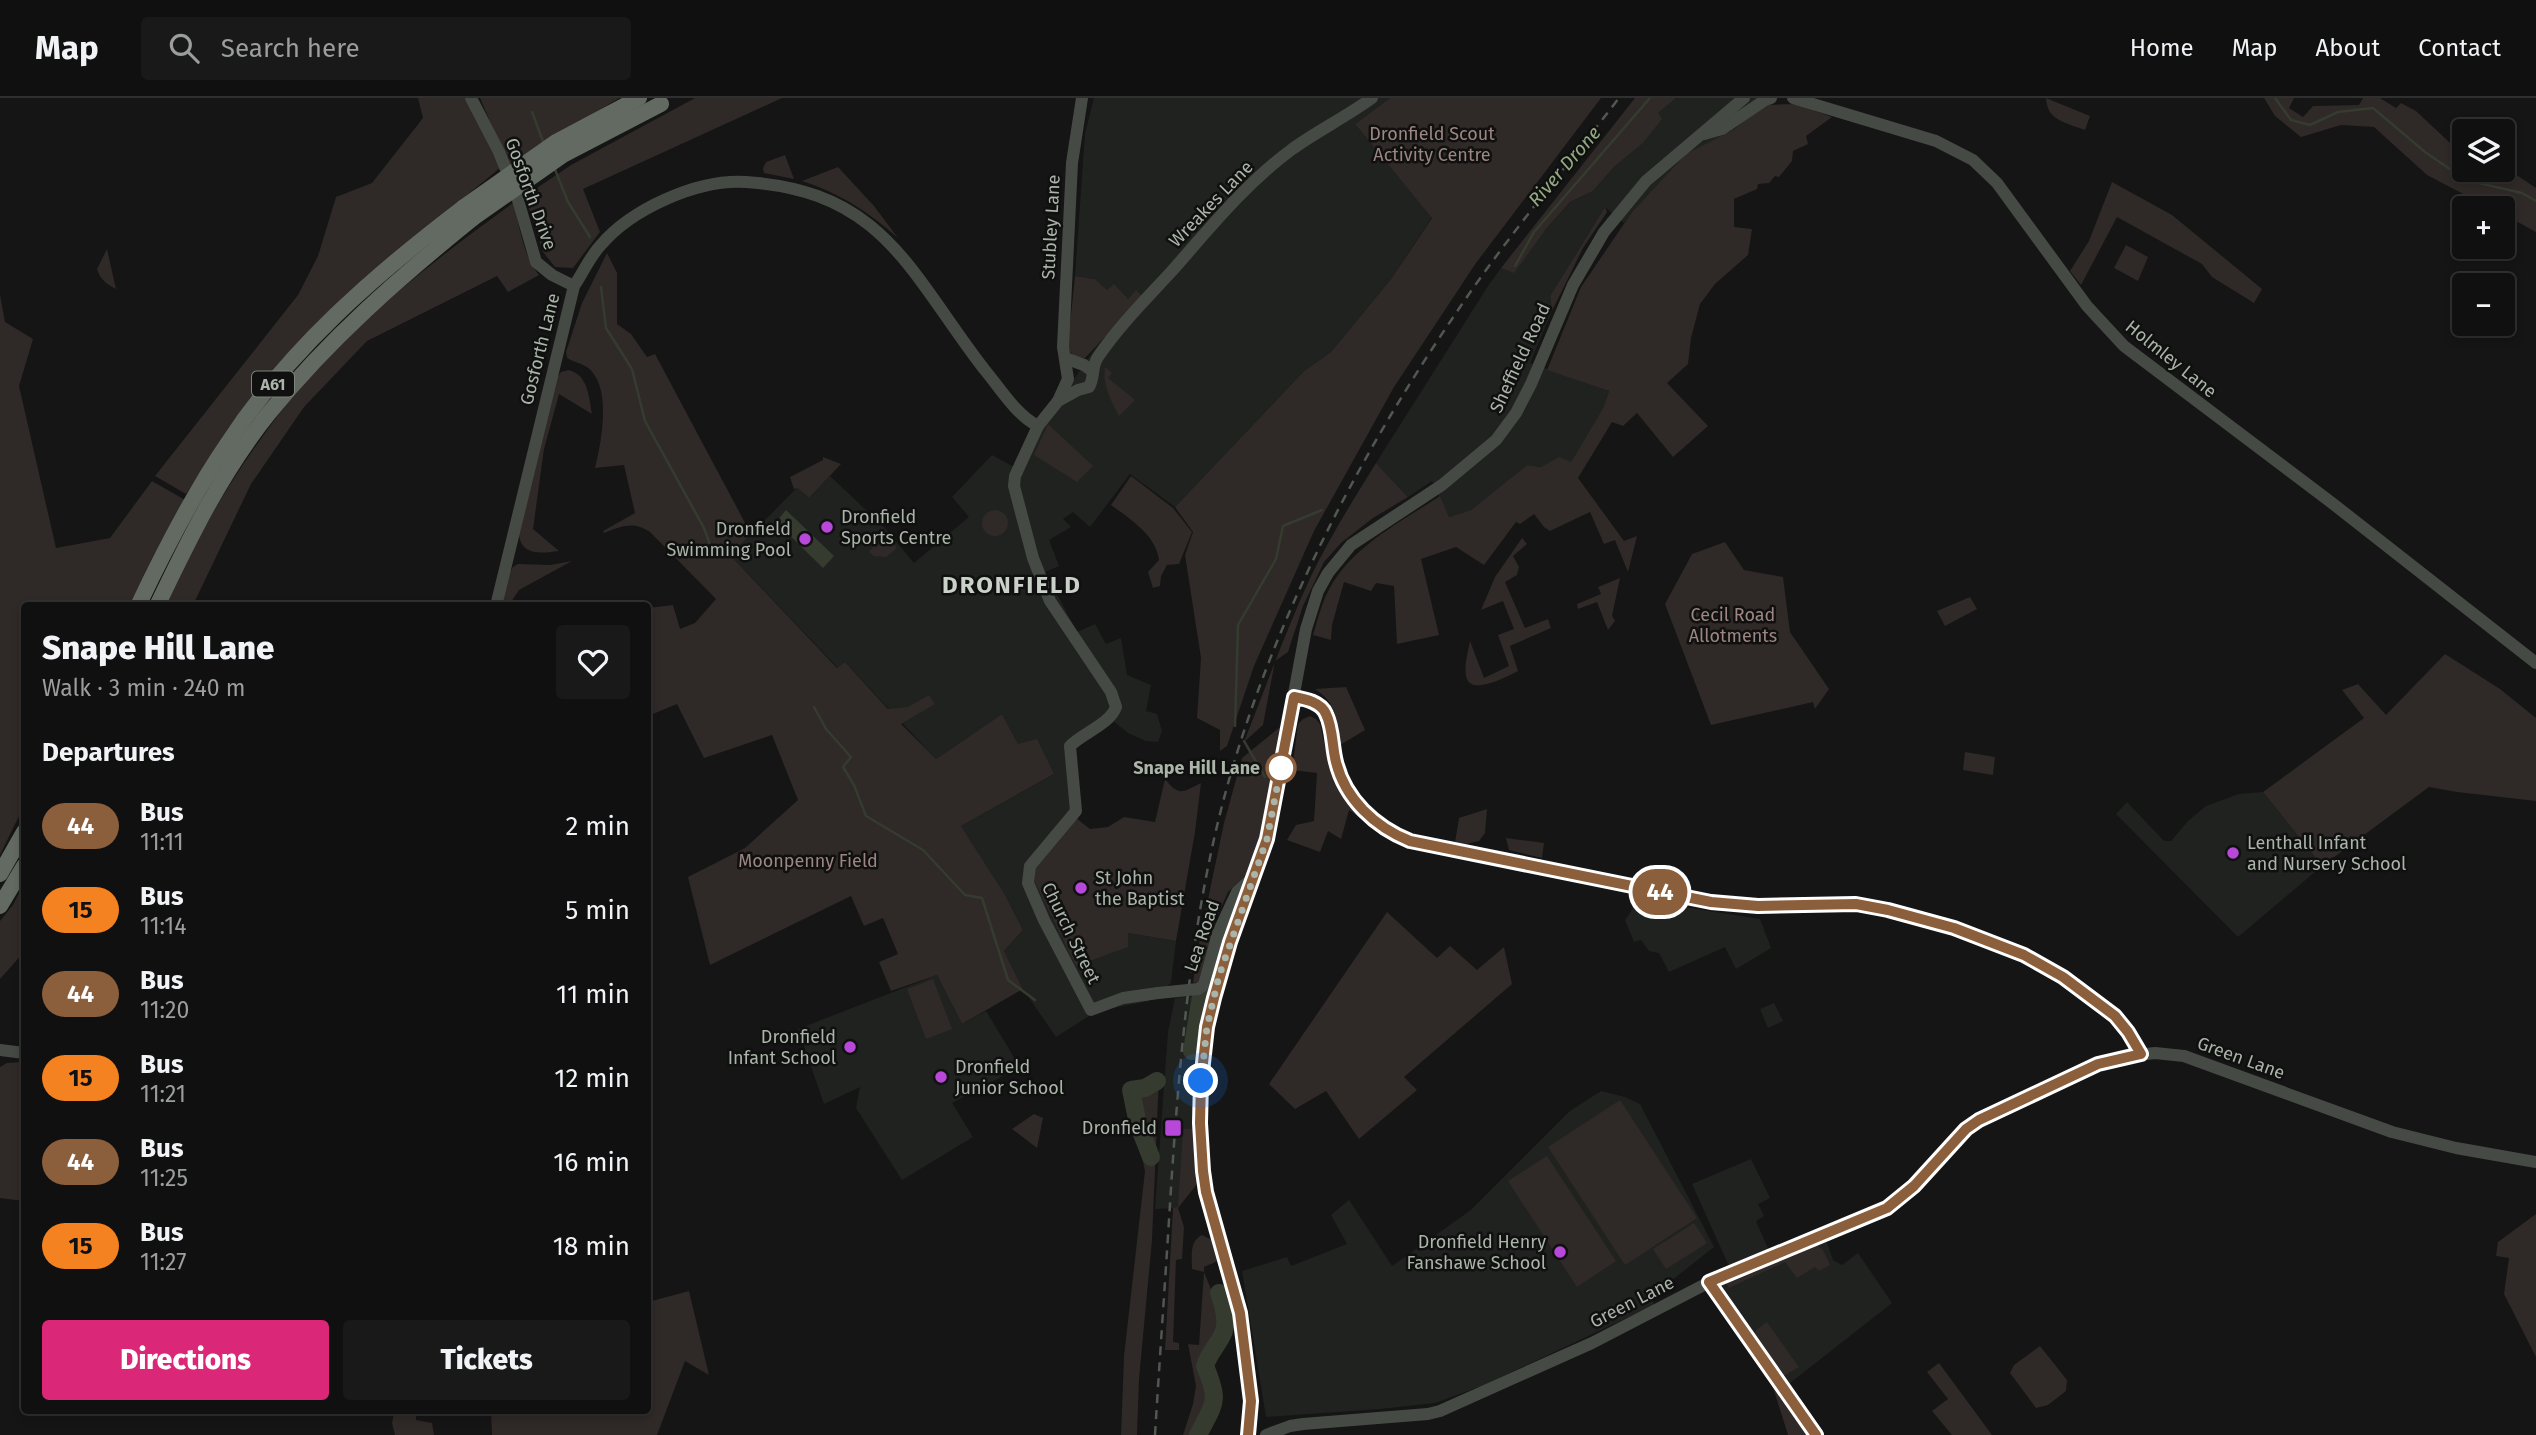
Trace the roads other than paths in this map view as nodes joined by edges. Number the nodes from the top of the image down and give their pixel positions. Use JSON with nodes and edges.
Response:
{"nodes":[{"id":1,"x":471,"y":98,"type":"edge"},
{"id":2,"x":639,"y":98,"type":"edge"},
{"id":3,"x":1082,"y":98,"type":"edge"},
{"id":4,"x":1372,"y":98,"type":"edge"},
{"id":5,"x":1744,"y":98,"type":"edge"},
{"id":6,"x":1771,"y":98,"type":"edge"},
{"id":7,"x":1793,"y":98,"type":"edge"},
{"id":8,"x":667,"y":101,"type":"edge"},
{"id":9,"x":1696,"y":136,"type":"junction"},
{"id":10,"x":469,"y":213,"type":"junction"},
{"id":11,"x":574,"y":286,"type":"junction"},
{"id":12,"x":1065,"y":358,"type":"junction"},
{"id":13,"x":1088,"y":365,"type":"junction"},
{"id":14,"x":1068,"y":377,"type":"junction"},
{"id":15,"x":1078,"y":390,"type":"junction"},
{"id":16,"x":1058,"y":401,"type":"junction"},
{"id":17,"x":1038,"y":426,"type":"junction"},
{"id":18,"x":140,"y":602,"type":"edge"},
{"id":19,"x":159,"y":602,"type":"edge"},
{"id":20,"x":497,"y":602,"type":"edge"},
{"id":21,"x":2536,"y":663,"type":"edge"},
{"id":22,"x":1294,"y":697,"type":"junction"},
{"id":23,"x":1114,"y":699,"type":"joint"},
{"id":24,"x":21,"y":837,"type":"edge"},
{"id":25,"x":21,"y":871,"type":"edge"},
{"id":26,"x":0,"y":874,"type":"edge"},
{"id":27,"x":1255,"y":876,"type":"junction"},
{"id":28,"x":0,"y":906,"type":"edge"},
{"id":29,"x":1091,"y":1010,"type":"joint"},
{"id":30,"x":0,"y":1050,"type":"edge"},
{"id":31,"x":21,"y":1053,"type":"edge"},
{"id":32,"x":2141,"y":1054,"type":"junction"},
{"id":33,"x":2536,"y":1162,"type":"edge"},
{"id":34,"x":1249,"y":1432,"type":"edge"},
{"id":35,"x":1265,"y":1435,"type":"edge"}],
"edges":[{"from":1,"to":11,"type":"main road","name":"Gosforth Drive"},
{"from":2,"to":10,"type":"highway","number":"A61","bridge":true},
{"from":3,"to":12,"type":"main road","name":"Stubley Lane"},
{"from":4,"to":13,"type":"main road","name":"Wreakes Lane"},
{"from":5,"to":9,"type":"main road","name":"Sheffield Road"},
{"from":6,"to":9,"type":"main road"},
{"from":7,"to":21,"type":"main road","name":"Holmley Lane"},
{"from":8,"to":10,"type":"highway","number":"A61","bridge":true},
{"from":9,"to":22,"type":"main road","name":"Sheffield Road"},
{"from":10,"to":18,"type":"highway","number":"A61"},
{"from":10,"to":19,"type":"highway","number":"A61"},
{"from":11,"to":17,"type":"main road","name":"Gosforth Lane"},
{"from":11,"to":20,"type":"main road","name":"Gosforth Lane"},
{"from":12,"to":13,"type":"main road"},
{"from":12,"to":14,"type":"main road","name":"Stubley Lane"},
{"from":13,"to":14,"type":"main road","name":"Wreakes Lane"},
{"from":13,"to":15,"type":"main road","name":"Wreakes Lane"},
{"from":14,"to":15,"type":"main road"},
{"from":14,"to":16,"type":"main road","name":"Wreakes Lane"},
{"from":15,"to":16,"type":"main road","name":"Wreakes Lane"},
{"from":16,"to":17,"type":"main road","name":"Wreakes Lane"},
{"from":17,"to":23,"type":"main road","name":"Wreakes Lane"},
{"from":22,"to":27,"type":"main road","name":"Sheffield Road"},
{"from":22,"to":32,"type":"main road"},
{"from":23,"to":29,"type":"main road","name":"Church Street"},
{"from":24,"to":26,"type":"highway"},
{"from":25,"to":28,"type":"highway"},
{"from":27,"to":29,"type":"main road","name":"Lea Road","bridge":true},
{"from":27,"to":34,"type":"main road","name":"Sheffield Road"},
{"from":30,"to":31,"type":"main road"},
{"from":32,"to":33,"type":"main road","name":"Green Lane"},
{"from":32,"to":35,"type":"main road","name":"Green Lane"},
{"from":34,"to":35,"type":"main road"}]}
